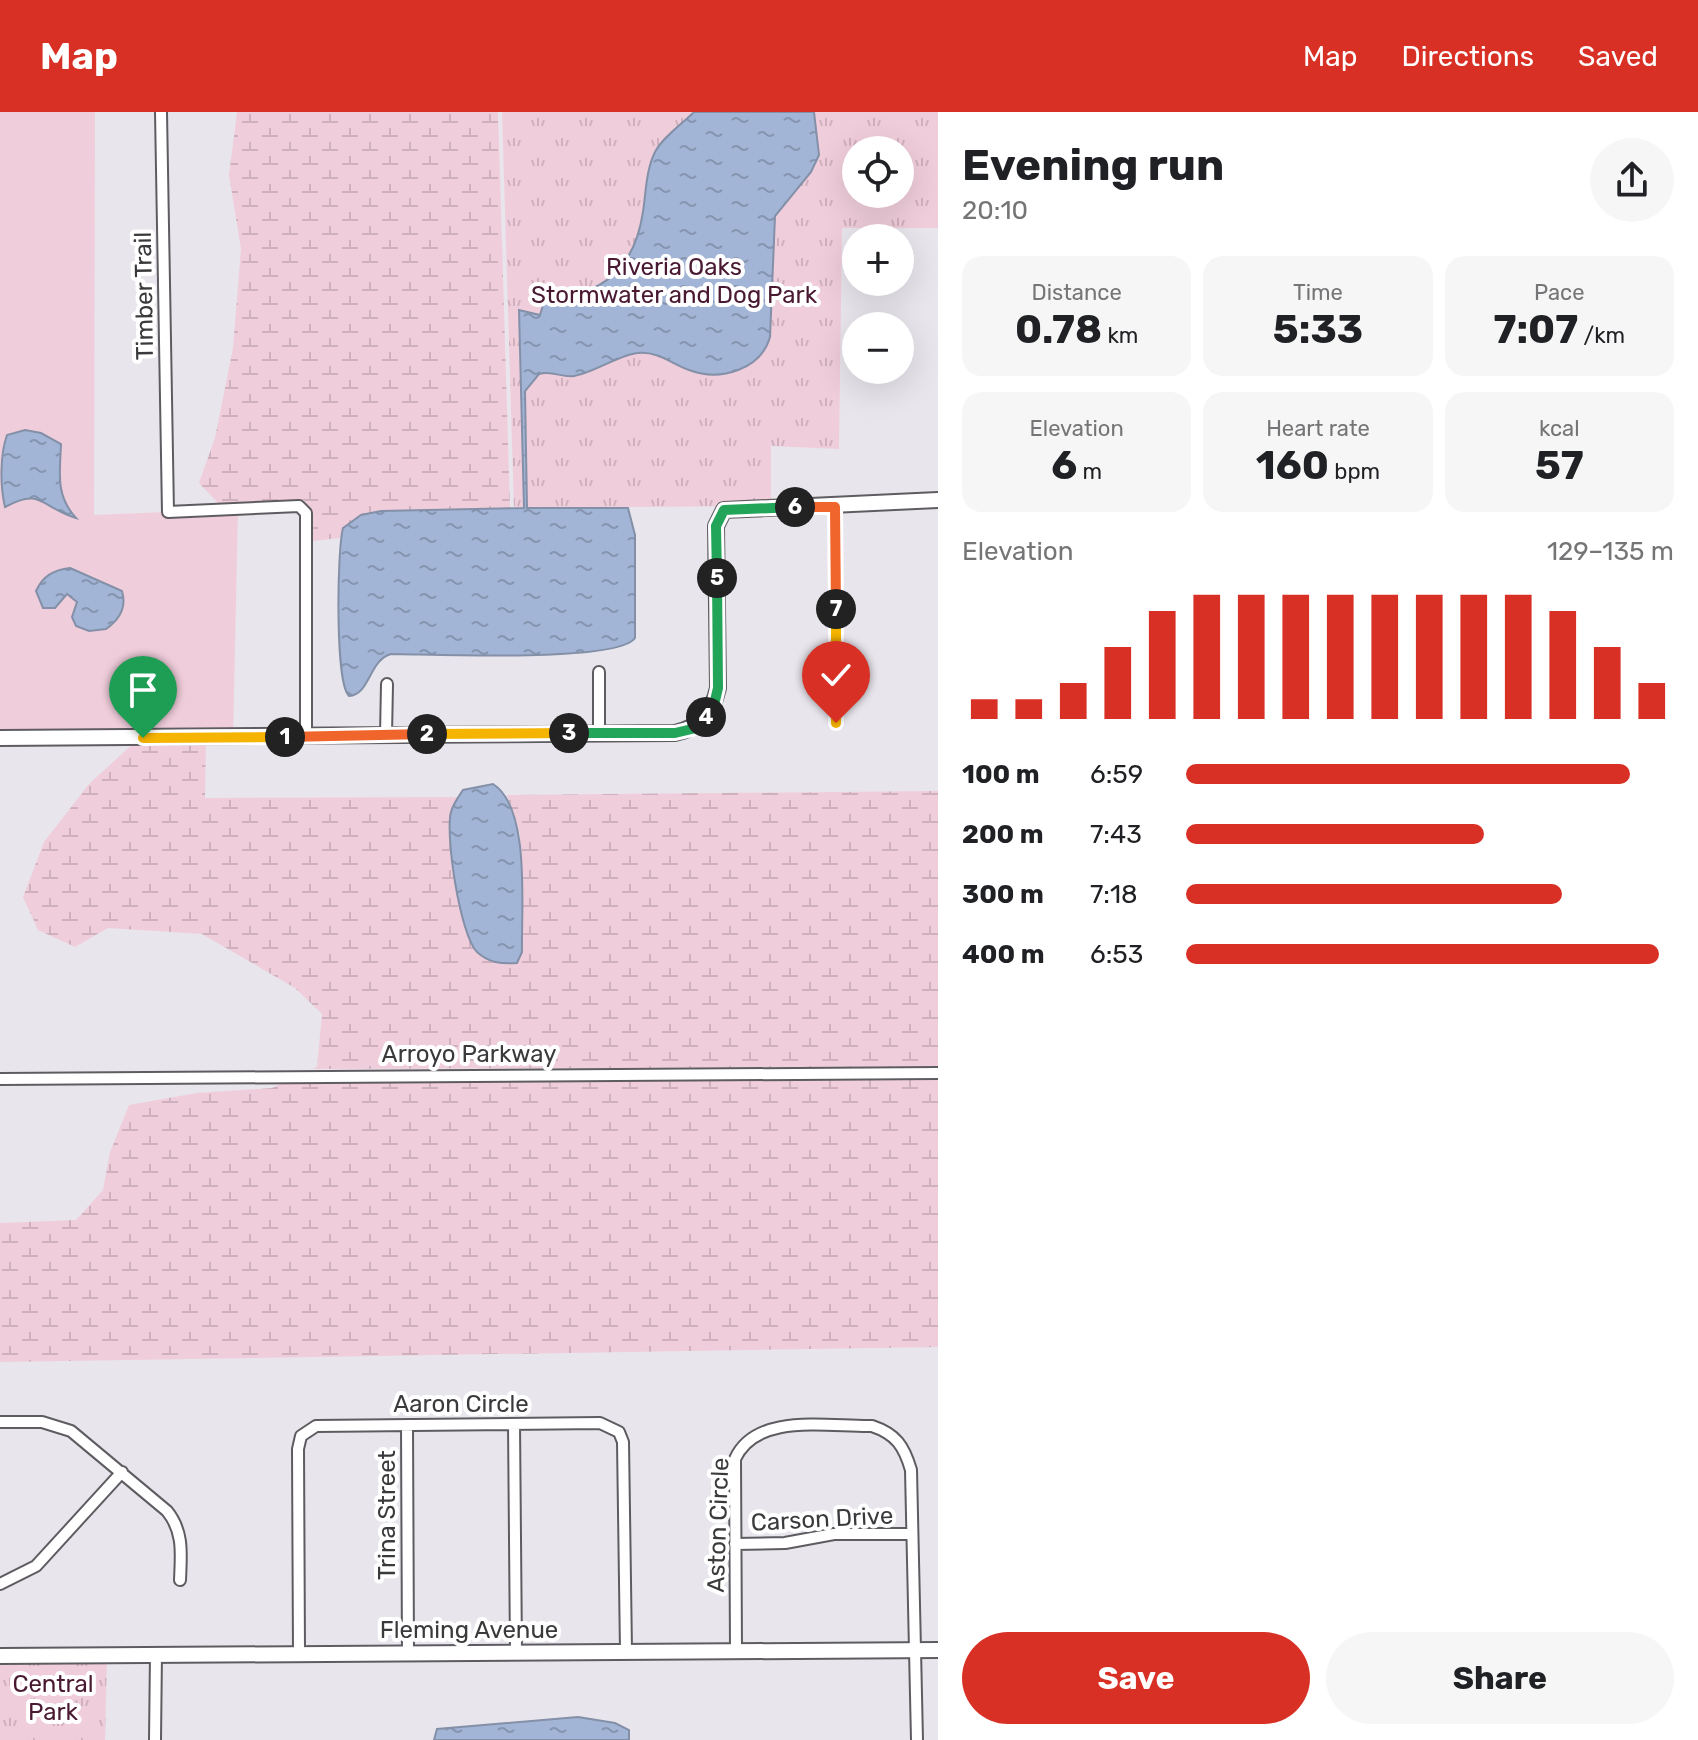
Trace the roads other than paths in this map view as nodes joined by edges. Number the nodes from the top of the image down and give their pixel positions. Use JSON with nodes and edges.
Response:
{"nodes":[{"id":1,"x":161,"y":112,"type":"edge"},
{"id":2,"x":938,"y":500,"type":"edge"},
{"id":3,"x":835,"y":507,"type":"junction"},
{"id":4,"x":599,"y":672,"type":"dead end"},
{"id":5,"x":387,"y":684,"type":"dead end"},
{"id":6,"x":836,"y":723,"type":"dead end"},
{"id":7,"x":599,"y":733,"type":"junction"},
{"id":8,"x":386,"y":735,"type":"junction"},
{"id":9,"x":306,"y":736,"type":"junction"},
{"id":10,"x":0,"y":738,"type":"edge"},
{"id":11,"x":938,"y":1073,"type":"edge"},
{"id":12,"x":0,"y":1079,"type":"edge"},
{"id":13,"x":0,"y":1422,"type":"edge"},
{"id":14,"x":514,"y":1424,"type":"junction"},
{"id":15,"x":407,"y":1425,"type":"junction"},
{"id":16,"x":122,"y":1472,"type":"junction"},
{"id":17,"x":912,"y":1534,"type":"junction"},
{"id":18,"x":735,"y":1544,"type":"junction"},
{"id":19,"x":180,"y":1580,"type":"dead end"},
{"id":20,"x":0,"y":1584,"type":"edge"},
{"id":21,"x":736,"y":1650,"type":"junction"},
{"id":22,"x":916,"y":1650,"type":"junction"},
{"id":23,"x":938,"y":1650,"type":"edge"},
{"id":24,"x":626,"y":1651,"type":"junction"},
{"id":25,"x":299,"y":1652,"type":"junction"},
{"id":26,"x":516,"y":1652,"type":"junction"},
{"id":27,"x":156,"y":1653,"type":"junction"},
{"id":28,"x":408,"y":1653,"type":"junction"},
{"id":29,"x":0,"y":1656,"type":"edge"},
{"id":30,"x":155,"y":1740,"type":"edge"},
{"id":31,"x":917,"y":1740,"type":"edge"}],
"edges":[{"from":1,"to":9,"type":"street","name":"Timber Trail"},
{"from":2,"to":3,"type":"street"},
{"from":3,"to":6,"type":"street"},
{"from":3,"to":7,"type":"street"},
{"from":4,"to":7,"type":"street"},
{"from":5,"to":8,"type":"street"},
{"from":7,"to":8,"type":"street"},
{"from":8,"to":9,"type":"street"},
{"from":9,"to":10,"type":"street"},
{"from":11,"to":12,"type":"street","name":"Arroyo Parkway"},
{"from":13,"to":16,"type":"street"},
{"from":14,"to":15,"type":"street","name":"Aaron Circle"},
{"from":14,"to":24,"type":"street","name":"Aaron Circle"},
{"from":14,"to":26,"type":"street"},
{"from":15,"to":25,"type":"street","name":"Aaron Circle"},
{"from":15,"to":28,"type":"street","name":"Trina Street"},
{"from":16,"to":19,"type":"street"},
{"from":16,"to":20,"type":"street"},
{"from":17,"to":18,"type":"street","name":"Carson Drive"},
{"from":17,"to":18,"type":"street","name":"Aston Circle"},
{"from":17,"to":22,"type":"street","name":"Aston Circle"},
{"from":18,"to":21,"type":"street","name":"Aston Circle"},
{"from":21,"to":22,"type":"street","name":"Fleming Avenue"},
{"from":21,"to":24,"type":"street","name":"Fleming Avenue"},
{"from":22,"to":23,"type":"street","name":"Fleming Avenue"},
{"from":22,"to":31,"type":"street","name":"Aston Circle"},
{"from":24,"to":26,"type":"street","name":"Fleming Avenue"},
{"from":25,"to":27,"type":"street","name":"Fleming Avenue"},
{"from":25,"to":28,"type":"street","name":"Fleming Avenue"},
{"from":26,"to":28,"type":"street","name":"Fleming Avenue"},
{"from":27,"to":29,"type":"street","name":"Fleming Avenue"},
{"from":27,"to":30,"type":"street"}]}
